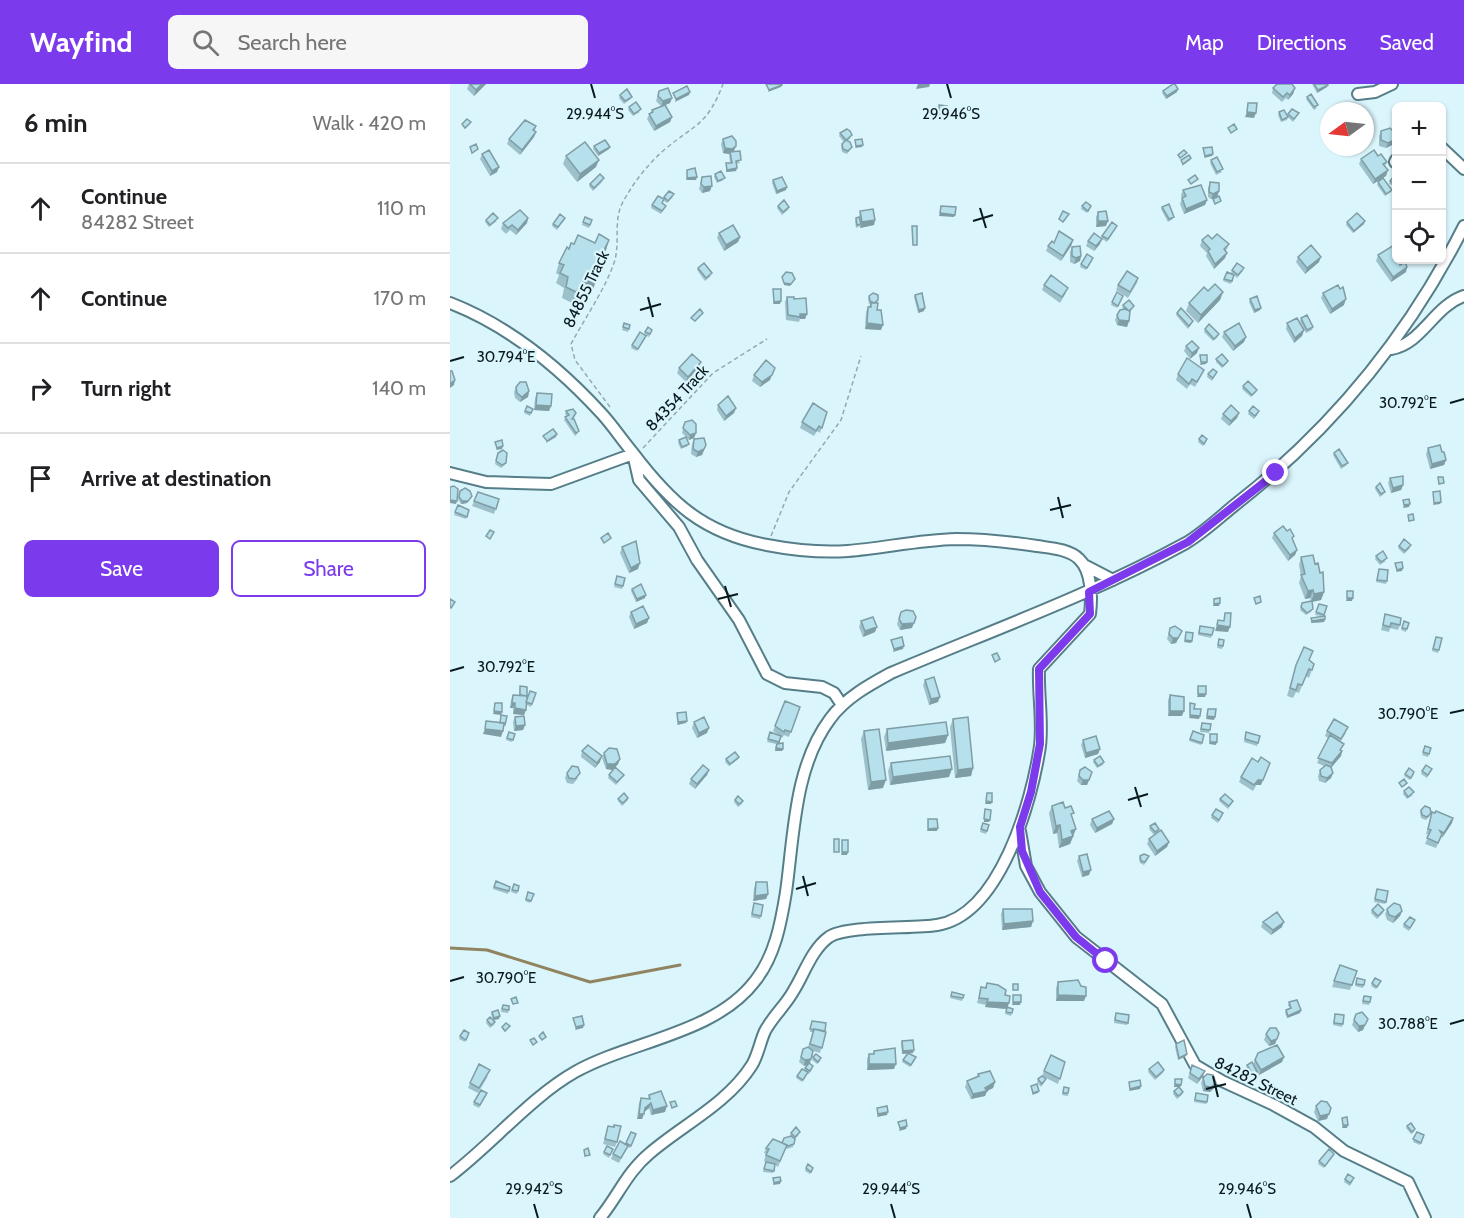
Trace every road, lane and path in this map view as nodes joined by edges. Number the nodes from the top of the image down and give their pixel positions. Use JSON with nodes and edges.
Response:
{"nodes":[{"id":1,"x":723,"y":84,"type":"edge"},
{"id":2,"x":1392,"y":84,"type":"edge"},
{"id":3,"x":1358,"y":94,"type":"dead end"},
{"id":4,"x":1446,"y":152,"type":"edge"},
{"id":5,"x":1464,"y":170,"type":"edge"},
{"id":6,"x":1464,"y":226,"type":"edge"},
{"id":7,"x":1464,"y":296,"type":"edge"},
{"id":8,"x":450,"y":303,"type":"edge"},
{"id":9,"x":767,"y":339,"type":"dead end"},
{"id":10,"x":1391,"y":349,"type":"junction"},
{"id":11,"x":861,"y":356,"type":"dead end"},
{"id":12,"x":609,"y":422,"type":"junction"},
{"id":13,"x":633,"y":454,"type":"junction"},
{"id":14,"x":450,"y":473,"type":"edge"},
{"id":15,"x":768,"y":545,"type":"junction"},
{"id":16,"x":1086,"y":566,"type":"junction"},
{"id":17,"x":1113,"y":580,"type":"junction"},
{"id":18,"x":1089,"y":592,"type":"junction"},
{"id":19,"x":842,"y":705,"type":"junction"},
{"id":20,"x":1020,"y":827,"type":"junction"},
{"id":21,"x":450,"y":1176,"type":"edge"},
{"id":22,"x":600,"y":1218,"type":"edge"},
{"id":23,"x":1425,"y":1218,"type":"edge"}],
"edges":[{"from":1,"to":12,"type":"path","name":"84855 Track"},
{"from":2,"to":3,"type":"street"},
{"from":4,"to":5,"type":"street"},
{"from":6,"to":10,"type":"street"},
{"from":7,"to":10,"type":"street"},
{"from":8,"to":12,"type":"street"},
{"from":9,"to":13,"type":"path","name":"84354 Track"},
{"from":10,"to":17,"type":"street"},
{"from":11,"to":15,"type":"path"},
{"from":12,"to":13,"type":"street"},
{"from":13,"to":14,"type":"street"},
{"from":13,"to":15,"type":"street"},
{"from":13,"to":19,"type":"street"},
{"from":15,"to":16,"type":"street"},
{"from":16,"to":17,"type":"street"},
{"from":16,"to":18,"type":"street"},
{"from":17,"to":18,"type":"street"},
{"from":18,"to":19,"type":"street"},
{"from":18,"to":20,"type":"street"},
{"from":19,"to":21,"type":"street"},
{"from":20,"to":22,"type":"street"},
{"from":20,"to":23,"type":"street","name":"84282 Street"}]}
